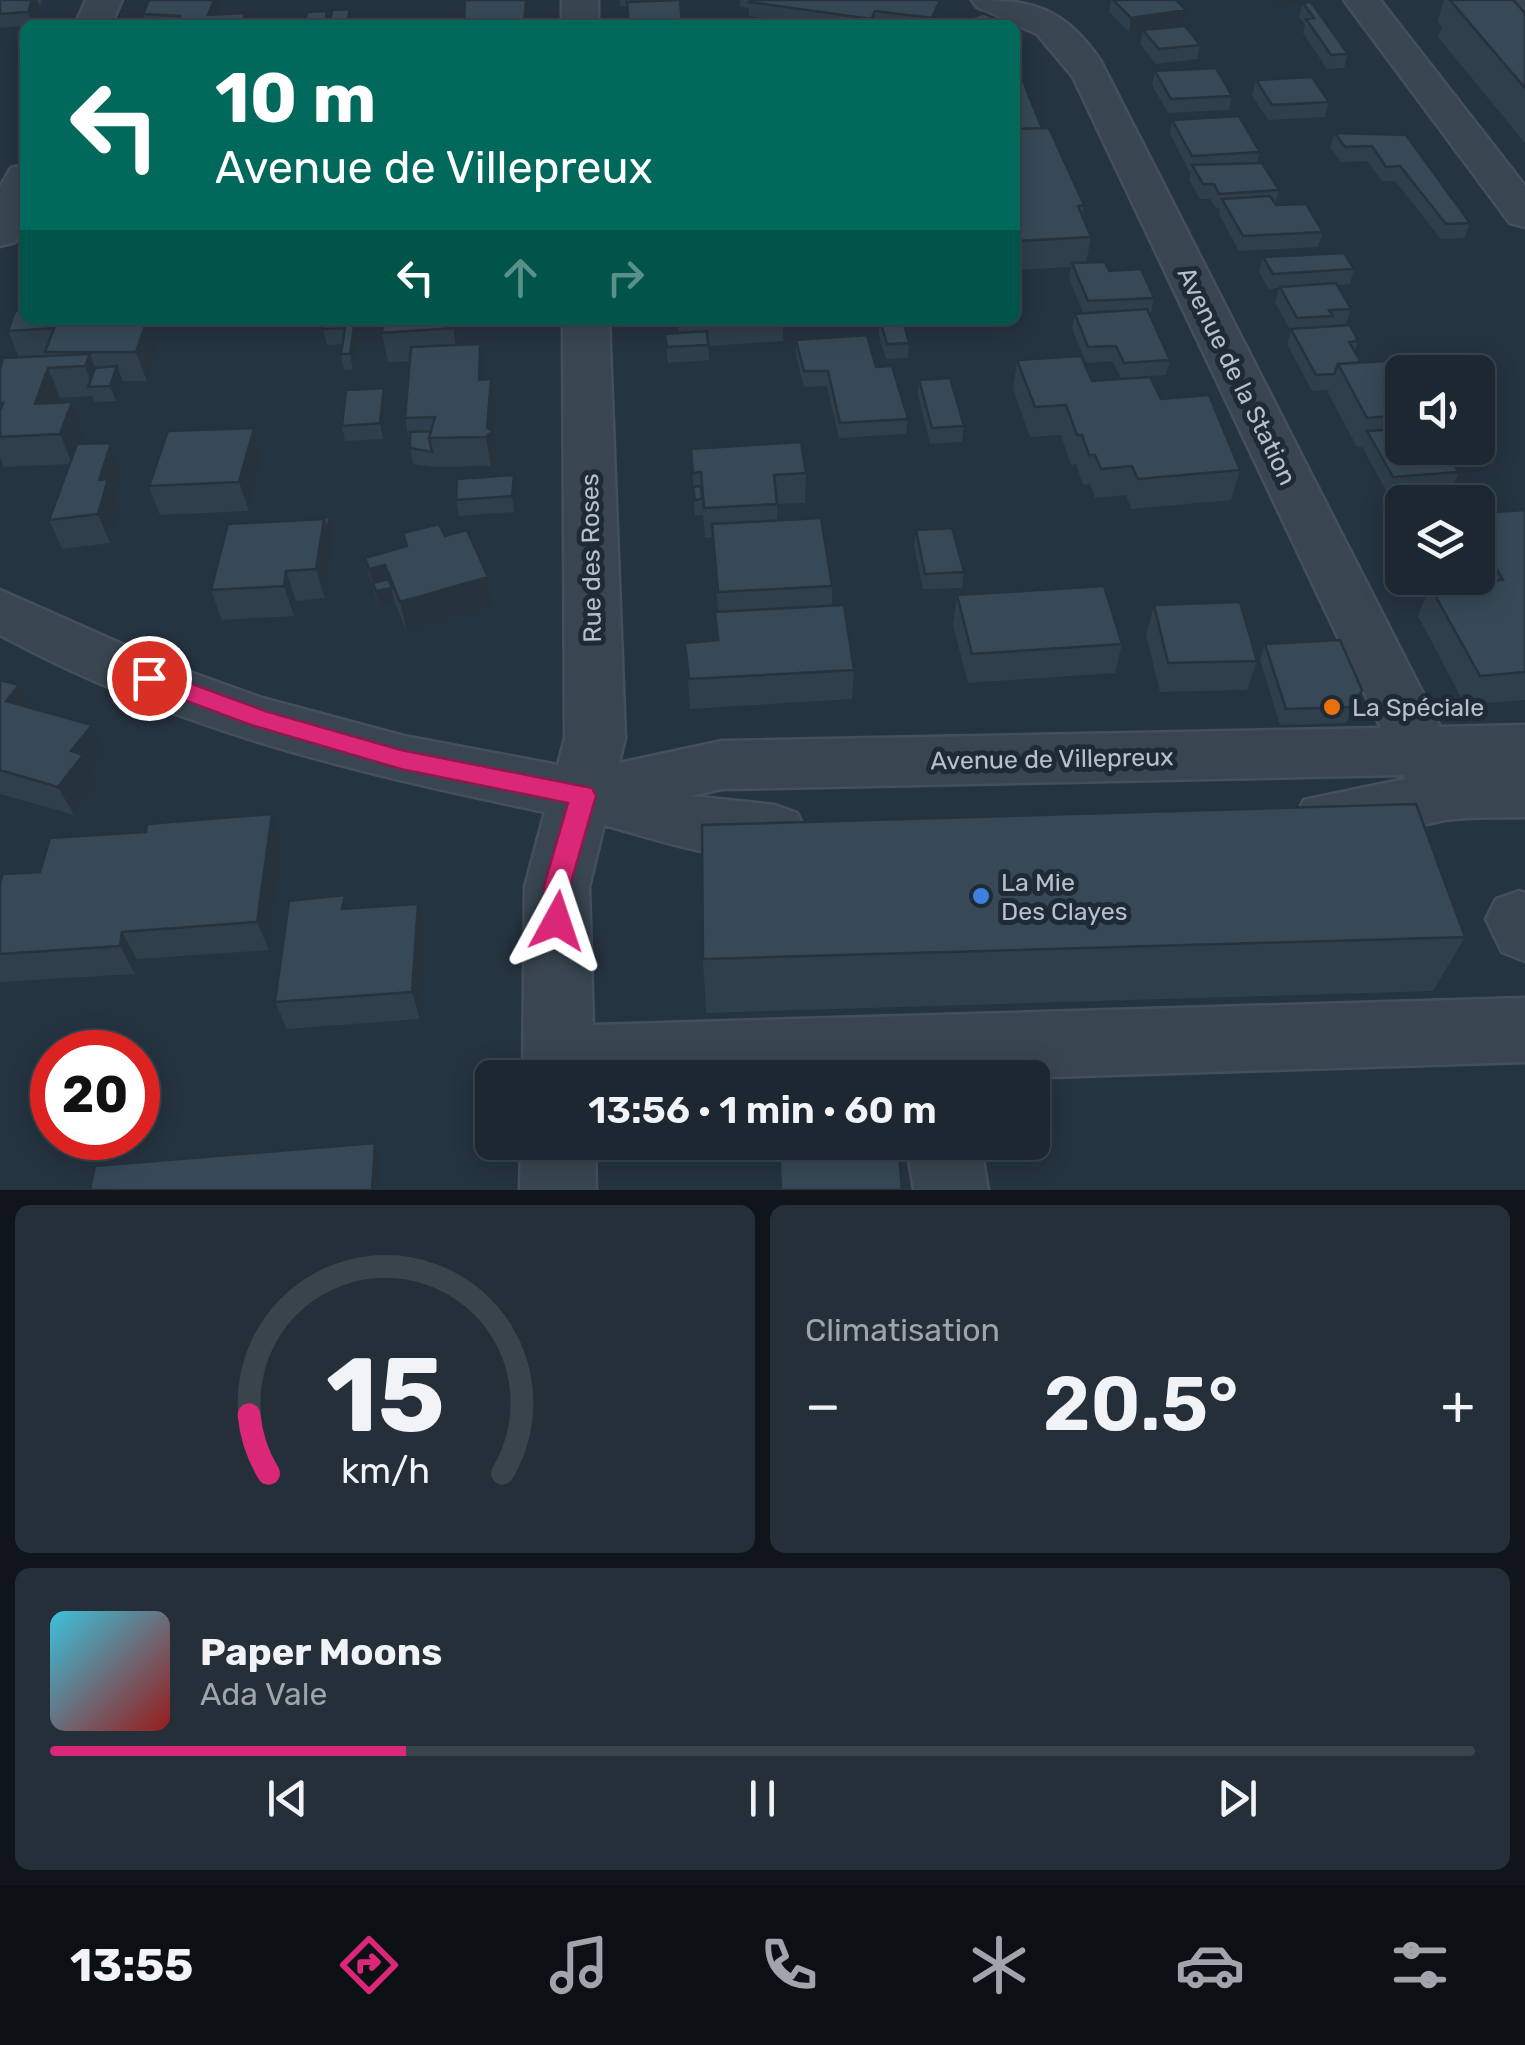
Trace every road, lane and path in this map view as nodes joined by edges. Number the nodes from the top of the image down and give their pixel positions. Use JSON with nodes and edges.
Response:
{"nodes":[{"id":1,"x":988,"y":0,"type":"edge"},
{"id":2,"x":1362,"y":0,"type":"edge"},
{"id":3,"x":1506,"y":0,"type":"edge"},
{"id":4,"x":1525,"y":2,"type":"edge"},
{"id":5,"x":20,"y":188,"type":"edge"},
{"id":6,"x":1525,"y":214,"type":"edge"},
{"id":7,"x":0,"y":232,"type":"edge"},
{"id":8,"x":586,"y":325,"type":"edge"},
{"id":9,"x":0,"y":610,"type":"edge"},
{"id":10,"x":1525,"y":749,"type":"edge"},
{"id":11,"x":1433,"y":774,"type":"junction"},
{"id":12,"x":1525,"y":792,"type":"edge"},
{"id":13,"x":583,"y":796,"type":"junction"},
{"id":14,"x":1271,"y":819,"type":"edge"},
{"id":15,"x":824,"y":830,"type":"edge"},
{"id":16,"x":1525,"y":1030,"type":"edge"},
{"id":17,"x":558,"y":1060,"type":"edge"},
{"id":18,"x":965,"y":1060,"type":"edge"},
{"id":19,"x":558,"y":1160,"type":"edge"},
{"id":20,"x":946,"y":1160,"type":"edge"},
{"id":21,"x":558,"y":1190,"type":"edge"},
{"id":22,"x":952,"y":1190,"type":"edge"}],
"edges":[{"from":1,"to":11,"type":"street","name":"Avenue de la Station"},
{"from":2,"to":6,"type":"street"},
{"from":3,"to":4,"type":"street"},
{"from":5,"to":7,"type":"street"},
{"from":8,"to":13,"type":"street","name":"Rue des Roses"},
{"from":9,"to":13,"type":"street","name":"Avenue de Villepreux"},
{"from":10,"to":11,"type":"street","name":"Avenue de Villepreux"},
{"from":11,"to":12,"type":"street","name":"Avenue de Villepreux"},
{"from":11,"to":13,"type":"street","name":"Avenue de Villepreux"},
{"from":11,"to":14,"type":"street","name":"Avenue de Villepreux"},
{"from":13,"to":15,"type":"street","name":"Avenue de Villepreux"},
{"from":13,"to":17,"type":"street","name":"Rue des Roses"},
{"from":16,"to":18,"type":"street"},
{"from":19,"to":21,"type":"street"},
{"from":20,"to":22,"type":"street"}]}
